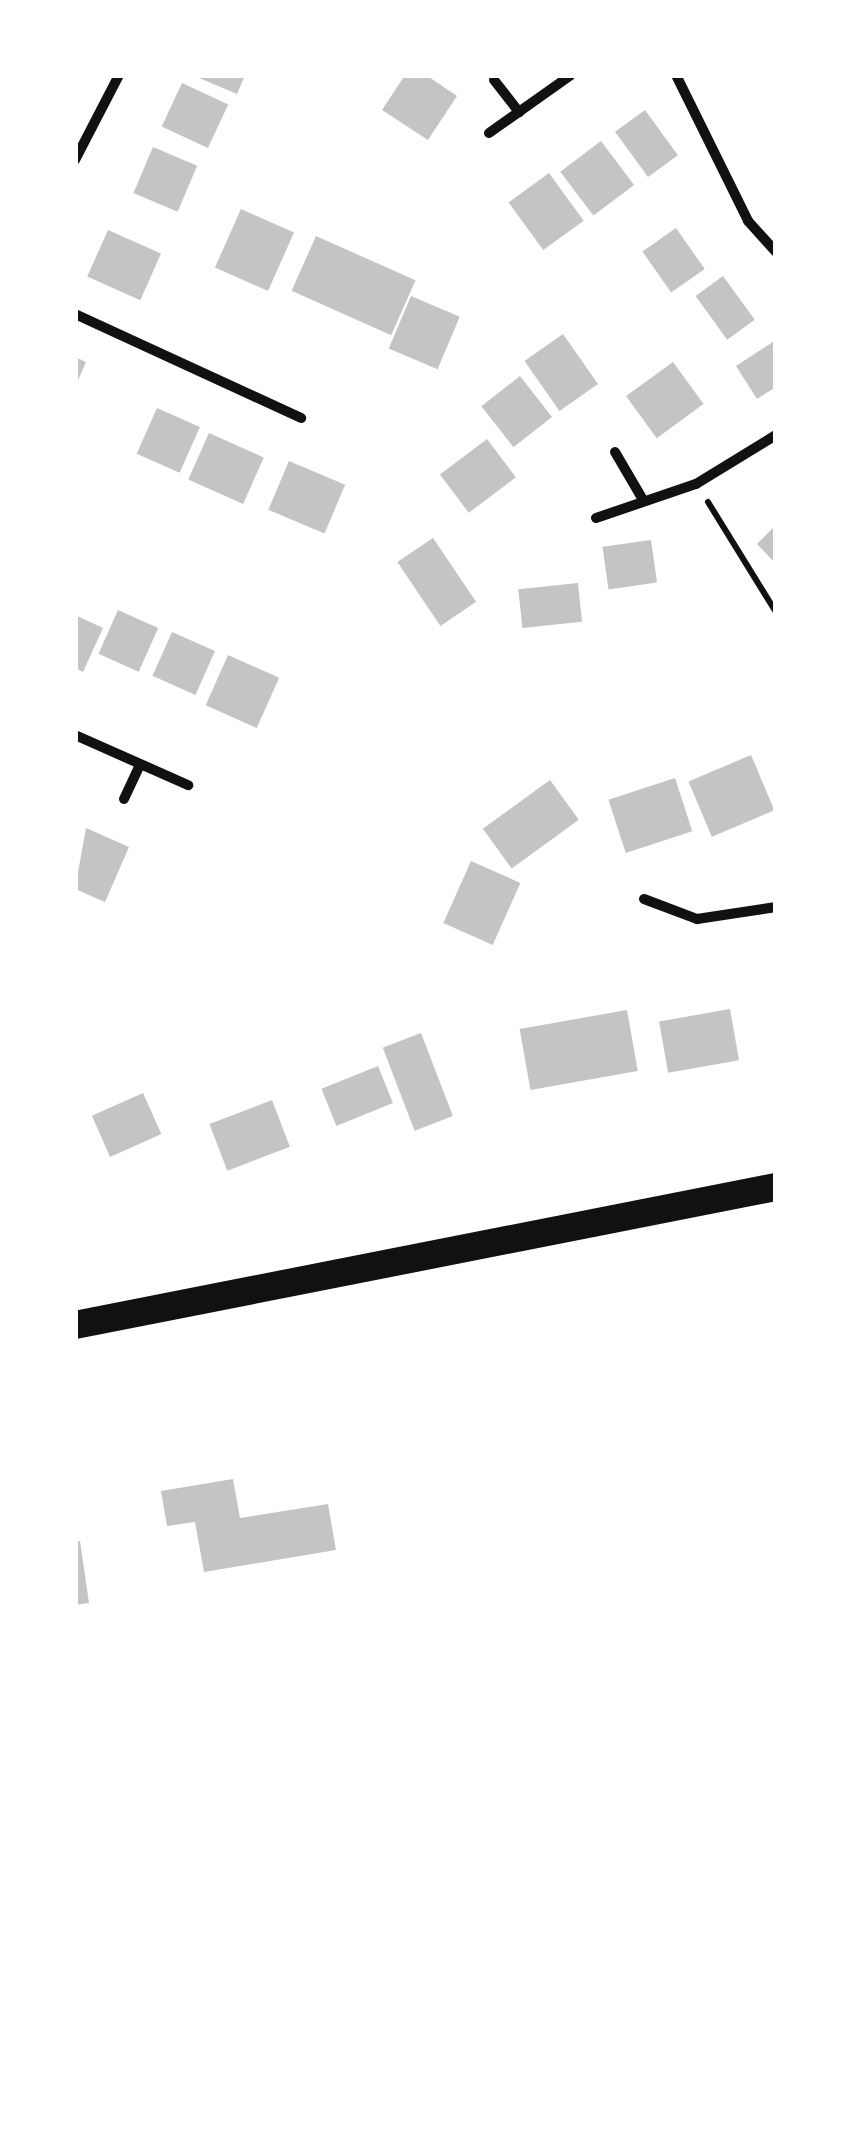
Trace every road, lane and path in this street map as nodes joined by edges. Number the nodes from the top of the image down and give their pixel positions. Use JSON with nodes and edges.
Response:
{"nodes":[{"id":1,"x":119,"y":75,"type":"edge"},
{"id":2,"x":571,"y":75,"type":"edge"},
{"id":3,"x":676,"y":75,"type":"edge"},
{"id":4,"x":494,"y":80,"type":"dead end"},
{"id":5,"x":519,"y":112,"type":"junction"},
{"id":6,"x":488,"y":133,"type":"dead end"},
{"id":7,"x":75,"y":160,"type":"edge"},
{"id":8,"x":776,"y":252,"type":"edge"},
{"id":9,"x":75,"y":314,"type":"edge"},
{"id":10,"x":302,"y":418,"type":"dead end"},
{"id":11,"x":776,"y":435,"type":"edge"},
{"id":12,"x":616,"y":452,"type":"dead end"},
{"id":13,"x":696,"y":484,"type":"junction"},
{"id":14,"x":643,"y":500,"type":"junction"},
{"id":15,"x":596,"y":518,"type":"dead end"},
{"id":16,"x":776,"y":612,"type":"edge"},
{"id":17,"x":75,"y":736,"type":"edge"},
{"id":18,"x":140,"y":764,"type":"junction"},
{"id":19,"x":188,"y":785,"type":"dead end"},
{"id":20,"x":124,"y":799,"type":"dead end"},
{"id":21,"x":644,"y":900,"type":"dead end"},
{"id":22,"x":776,"y":907,"type":"edge"},
{"id":23,"x":776,"y":1187,"type":"edge"},
{"id":24,"x":75,"y":1324,"type":"edge"}],
"edges":[{"from":1,"to":7,"type":"street"},
{"from":2,"to":5,"type":"street"},
{"from":3,"to":8,"type":"street"},
{"from":4,"to":5,"type":"street"},
{"from":5,"to":6,"type":"street"},
{"from":9,"to":10,"type":"street"},
{"from":11,"to":13,"type":"street"},
{"from":12,"to":14,"type":"street"},
{"from":13,"to":14,"type":"street"},
{"from":13,"to":16,"type":"path"},
{"from":14,"to":15,"type":"street"},
{"from":17,"to":18,"type":"street"},
{"from":18,"to":19,"type":"street"},
{"from":18,"to":20,"type":"street"},
{"from":21,"to":22,"type":"street"},
{"from":23,"to":24,"type":"highway"}]}
